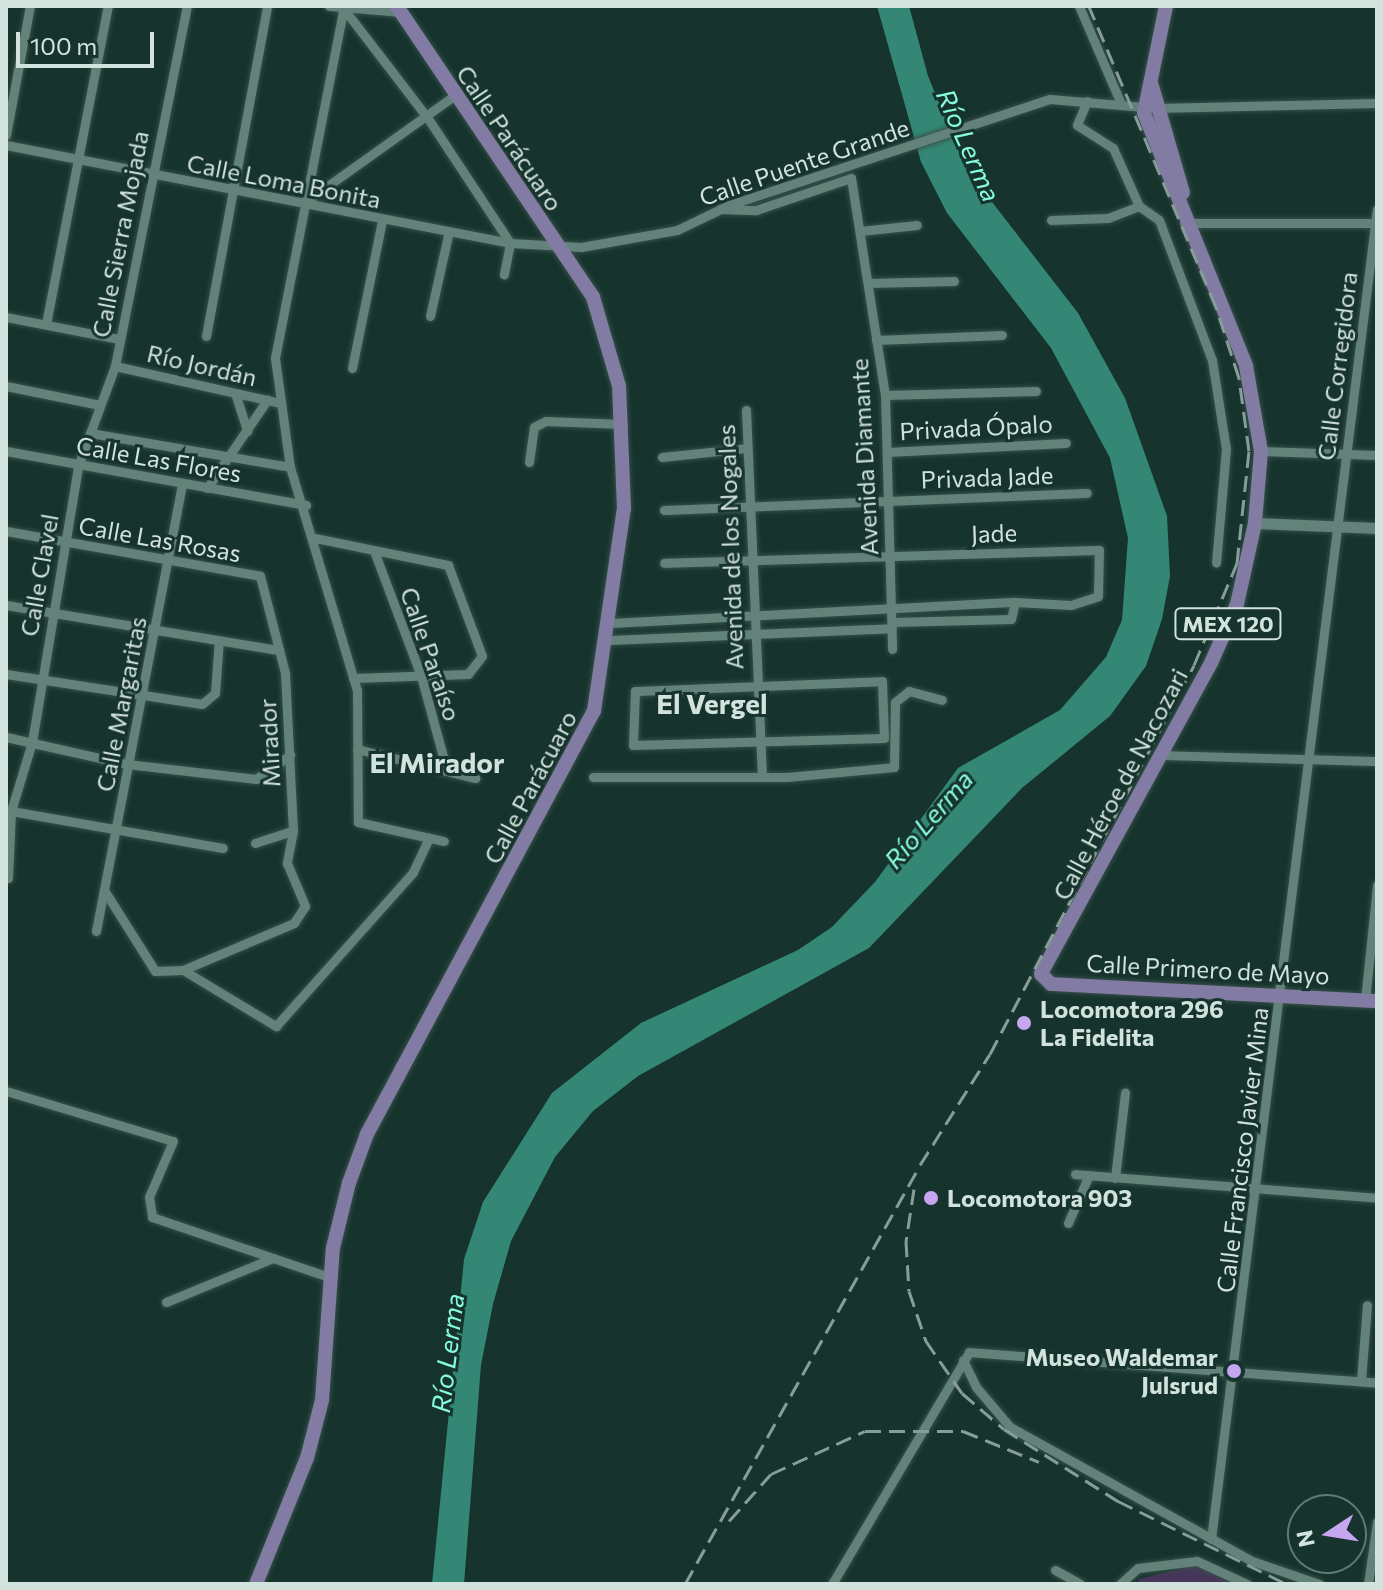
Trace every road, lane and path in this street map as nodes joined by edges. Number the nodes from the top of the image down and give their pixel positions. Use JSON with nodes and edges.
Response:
{"nodes":[{"id":1,"x":30,"y":6,"type":"edge"},
{"id":2,"x":108,"y":6,"type":"edge"},
{"id":3,"x":187,"y":6,"type":"edge"},
{"id":4,"x":267,"y":6,"type":"edge"},
{"id":5,"x":329,"y":6,"type":"edge"},
{"id":6,"x":1079,"y":6,"type":"edge"},
{"id":7,"x":1166,"y":6,"type":"edge"},
{"id":8,"x":344,"y":8,"type":"edge"},
{"id":9,"x":402,"y":12,"type":"edge"},
{"id":10,"x":454,"y":96,"type":"junction"},
{"id":11,"x":1087,"y":101,"type":"junction"},
{"id":12,"x":1377,"y":103,"type":"edge"},
{"id":13,"x":1121,"y":104,"type":"junction"},
{"id":14,"x":1150,"y":107,"type":"junction"},
{"id":15,"x":427,"y":117,"type":"junction"},
{"id":16,"x":6,"y":135,"type":"edge"},
{"id":17,"x":6,"y":145,"type":"edge"},
{"id":18,"x":78,"y":156,"type":"junction"},
{"id":19,"x":152,"y":177,"type":"junction"},
{"id":20,"x":231,"y":189,"type":"junction"},
{"id":21,"x":308,"y":200,"type":"junction"},
{"id":22,"x":1139,"y":206,"type":"junction"},
{"id":23,"x":724,"y":207,"type":"junction"},
{"id":24,"x":1377,"y":209,"type":"edge"},
{"id":25,"x":382,"y":220,"type":"junction"},
{"id":26,"x":1051,"y":220,"type":"dead end"},
{"id":27,"x":1189,"y":222,"type":"junction"},
{"id":28,"x":1376,"y":223,"type":"edge"},
{"id":29,"x":917,"y":225,"type":"dead end"},
{"id":30,"x":449,"y":231,"type":"junction"},
{"id":31,"x":860,"y":231,"type":"junction"},
{"id":32,"x":510,"y":243,"type":"junction"},
{"id":33,"x":557,"y":247,"type":"junction"},
{"id":34,"x":504,"y":274,"type":"dead end"},
{"id":35,"x":954,"y":281,"type":"dead end"},
{"id":36,"x":868,"y":283,"type":"junction"},
{"id":37,"x":430,"y":316,"type":"dead end"},
{"id":38,"x":6,"y":317,"type":"edge"},
{"id":39,"x":46,"y":324,"type":"junction"},
{"id":40,"x":1002,"y":335,"type":"dead end"},
{"id":41,"x":206,"y":336,"type":"dead end"},
{"id":42,"x":119,"y":339,"type":"junction"},
{"id":43,"x":876,"y":340,"type":"junction"},
{"id":44,"x":115,"y":366,"type":"junction"},
{"id":45,"x":352,"y":368,"type":"dead end"},
{"id":46,"x":6,"y":386,"type":"edge"},
{"id":47,"x":1036,"y":391,"type":"dead end"},
{"id":48,"x":235,"y":393,"type":"junction"},
{"id":49,"x":885,"y":395,"type":"junction"},
{"id":50,"x":267,"y":400,"type":"junction"},
{"id":51,"x":281,"y":403,"type":"junction"},
{"id":52,"x":100,"y":405,"type":"junction"},
{"id":53,"x":746,"y":410,"type":"dead end"},
{"id":54,"x":623,"y":424,"type":"junction"},
{"id":55,"x":247,"y":431,"type":"junction"},
{"id":56,"x":90,"y":433,"type":"junction"},
{"id":57,"x":1066,"y":443,"type":"dead end"},
{"id":58,"x":747,"y":448,"type":"junction"},
{"id":59,"x":6,"y":451,"type":"edge"},
{"id":60,"x":1261,"y":451,"type":"junction"},
{"id":61,"x":887,"y":452,"type":"junction"},
{"id":62,"x":1347,"y":453,"type":"junction"},
{"id":63,"x":1377,"y":455,"type":"edge"},
{"id":64,"x":230,"y":457,"type":"junction"},
{"id":65,"x":662,"y":457,"type":"dead end"},
{"id":66,"x":529,"y":462,"type":"dead end"},
{"id":67,"x":78,"y":466,"type":"junction"},
{"id":68,"x":290,"y":467,"type":"junction"},
{"id":69,"x":182,"y":483,"type":"junction"},
{"id":70,"x":207,"y":488,"type":"junction"},
{"id":71,"x":1087,"y":493,"type":"dead end"},
{"id":72,"x":888,"y":501,"type":"junction"},
{"id":73,"x":749,"y":504,"type":"junction"},
{"id":74,"x":306,"y":505,"type":"junction"},
{"id":75,"x":664,"y":510,"type":"dead end"},
{"id":76,"x":1255,"y":523,"type":"junction"},
{"id":77,"x":1338,"y":527,"type":"junction"},
{"id":78,"x":1377,"y":528,"type":"edge"},
{"id":79,"x":6,"y":531,"type":"edge"},
{"id":80,"x":315,"y":538,"type":"junction"},
{"id":81,"x":66,"y":543,"type":"junction"},
{"id":82,"x":374,"y":551,"type":"junction"},
{"id":83,"x":890,"y":556,"type":"junction"},
{"id":84,"x":751,"y":558,"type":"junction"},
{"id":85,"x":664,"y":563,"type":"dead end"},
{"id":86,"x":1216,"y":563,"type":"dead end"},
{"id":87,"x":169,"y":565,"type":"junction"},
{"id":88,"x":260,"y":576,"type":"joint"},
{"id":89,"x":1015,"y":602,"type":"junction"},
{"id":90,"x":6,"y":605,"type":"edge"},
{"id":91,"x":53,"y":612,"type":"junction"},
{"id":92,"x":753,"y":615,"type":"junction"},
{"id":93,"x":892,"y":621,"type":"junction"},
{"id":94,"x":611,"y":623,"type":"junction"},
{"id":95,"x":156,"y":626,"type":"junction"},
{"id":96,"x":753,"y":632,"type":"junction"},
{"id":97,"x":219,"y":640,"type":"junction"},
{"id":98,"x":609,"y":640,"type":"junction"},
{"id":99,"x":892,"y":649,"type":"dead end"},
{"id":100,"x":279,"y":650,"type":"junction"},
{"id":101,"x":6,"y":674,"type":"edge"},
{"id":102,"x":421,"y":676,"type":"junction"},
{"id":103,"x":42,"y":678,"type":"junction"},
{"id":104,"x":353,"y":678,"type":"junction"},
{"id":105,"x":756,"y":687,"type":"junction"},
{"id":106,"x":144,"y":696,"type":"junction"},
{"id":107,"x":942,"y":700,"type":"dead end"},
{"id":108,"x":6,"y":737,"type":"edge"},
{"id":109,"x":32,"y":742,"type":"junction"},
{"id":110,"x":757,"y":744,"type":"junction"},
{"id":111,"x":357,"y":749,"type":"junction"},
{"id":112,"x":290,"y":755,"type":"junction"},
{"id":113,"x":1161,"y":755,"type":"junction"},
{"id":114,"x":1311,"y":757,"type":"junction"},
{"id":115,"x":1377,"y":761,"type":"edge"},
{"id":116,"x":127,"y":764,"type":"junction"},
{"id":117,"x":447,"y":771,"type":"junction"},
{"id":118,"x":593,"y":777,"type":"dead end"},
{"id":119,"x":762,"y":777,"type":"junction"},
{"id":120,"x":475,"y":778,"type":"dead end"},
{"id":121,"x":11,"y":811,"type":"junction"},
{"id":122,"x":117,"y":831,"type":"junction"},
{"id":123,"x":293,"y":831,"type":"junction"},
{"id":124,"x":429,"y":838,"type":"junction"},
{"id":125,"x":444,"y":841,"type":"dead end"},
{"id":126,"x":255,"y":843,"type":"dead end"},
{"id":127,"x":223,"y":848,"type":"dead end"},
{"id":128,"x":8,"y":878,"type":"edge"},
{"id":129,"x":1377,"y":885,"type":"edge"},
{"id":130,"x":104,"y":890,"type":"junction"},
{"id":131,"x":96,"y":931,"type":"dead end"},
{"id":132,"x":183,"y":970,"type":"junction"},
{"id":133,"x":1041,"y":974,"type":"joint"},
{"id":134,"x":1282,"y":993,"type":"junction"},
{"id":135,"x":1371,"y":1000,"type":"edge"},
{"id":136,"x":6,"y":1091,"type":"edge"},
{"id":137,"x":1125,"y":1093,"type":"dead end"},
{"id":138,"x":1075,"y":1174,"type":"dead end"},
{"id":139,"x":1089,"y":1175,"type":"junction"},
{"id":140,"x":1115,"y":1178,"type":"junction"},
{"id":141,"x":1258,"y":1188,"type":"junction"},
{"id":142,"x":1377,"y":1198,"type":"edge"},
{"id":143,"x":1068,"y":1223,"type":"dead end"},
{"id":144,"x":273,"y":1258,"type":"junction"},
{"id":145,"x":332,"y":1278,"type":"junction"},
{"id":146,"x":166,"y":1302,"type":"dead end"},
{"id":147,"x":1367,"y":1305,"type":"dead end"},
{"id":148,"x":966,"y":1356,"type":"junction"},
{"id":149,"x":1235,"y":1372,"type":"junction"},
{"id":150,"x":1361,"y":1381,"type":"junction"},
{"id":151,"x":1377,"y":1383,"type":"edge"},
{"id":152,"x":1377,"y":1522,"type":"edge"},
{"id":153,"x":1211,"y":1539,"type":"junction"},
{"id":154,"x":1055,"y":1570,"type":"dead end"},
{"id":155,"x":256,"y":1584,"type":"edge"},
{"id":156,"x":832,"y":1584,"type":"edge"},
{"id":157,"x":1080,"y":1584,"type":"edge"},
{"id":158,"x":1120,"y":1584,"type":"edge"},
{"id":159,"x":1247,"y":1584,"type":"edge"},
{"id":160,"x":1319,"y":1584,"type":"edge"},
{"id":161,"x":1368,"y":1584,"type":"edge"}],
"edges":[{"from":1,"to":16,"type":"street"},
{"from":2,"to":18,"type":"street"},
{"from":3,"to":19,"type":"street","name":"Calle Sierra Mojada"},
{"from":4,"to":20,"type":"street"},
{"from":5,"to":8,"type":"street"},
{"from":6,"to":13,"type":"street"},
{"from":7,"to":14,"type":"main road"},
{"from":8,"to":9,"type":"street"},
{"from":8,"to":15,"type":"street"},
{"from":8,"to":21,"type":"street"},
{"from":9,"to":10,"type":"main road","name":"Calle Parácuaro"},
{"from":10,"to":15,"type":"street"},
{"from":10,"to":33,"type":"main road","name":"Calle Parácuaro"},
{"from":11,"to":13,"type":"street","name":"Calle Puente Grande"},
{"from":11,"to":22,"type":"street"},
{"from":11,"to":23,"type":"street","name":"Calle Puente Grande"},
{"from":12,"to":14,"type":"street","name":"Calle Puente Grande"},
{"from":13,"to":14,"type":"street","name":"Calle Puente Grande"},
{"from":14,"to":27,"type":"main road","name":"Calle Héroe de Nacozari","number":"MEX 120"},
{"from":15,"to":21,"type":"street"},
{"from":15,"to":32,"type":"street"},
{"from":17,"to":18,"type":"street","name":"Calle Loma Bonita"},
{"from":18,"to":19,"type":"street","name":"Calle Loma Bonita"},
{"from":18,"to":39,"type":"street"},
{"from":19,"to":20,"type":"street","name":"Calle Loma Bonita"},
{"from":19,"to":42,"type":"street","name":"Calle Sierra Mojada"},
{"from":20,"to":21,"type":"street","name":"Calle Loma Bonita"},
{"from":20,"to":41,"type":"street"},
{"from":21,"to":25,"type":"street","name":"Calle Loma Bonita"},
{"from":21,"to":51,"type":"street"},
{"from":22,"to":26,"type":"street"},
{"from":22,"to":86,"type":"street"},
{"from":23,"to":31,"type":"street","name":"Avenida Diamante"},
{"from":23,"to":33,"type":"street","name":"Calle Puente Grande"},
{"from":24,"to":28,"type":"street","name":"Calle Corregidora"},
{"from":25,"to":30,"type":"street","name":"Calle Loma Bonita"},
{"from":25,"to":45,"type":"street"},
{"from":27,"to":28,"type":"street"},
{"from":27,"to":60,"type":"main road","name":"Calle Héroe de Nacozari","number":"MEX 120"},
{"from":28,"to":62,"type":"street","name":"Calle Corregidora"},
{"from":29,"to":31,"type":"street"},
{"from":30,"to":32,"type":"street","name":"Calle Loma Bonita"},
{"from":30,"to":37,"type":"street"},
{"from":31,"to":36,"type":"street","name":"Avenida Diamante"},
{"from":32,"to":33,"type":"street","name":"Calle Loma Bonita"},
{"from":32,"to":34,"type":"street"},
{"from":33,"to":54,"type":"main road","name":"Calle Parácuaro"},
{"from":35,"to":36,"type":"street"},
{"from":36,"to":43,"type":"street","name":"Avenida Diamante"},
{"from":38,"to":39,"type":"street"},
{"from":39,"to":42,"type":"street"},
{"from":40,"to":43,"type":"street"},
{"from":42,"to":44,"type":"street","name":"Calle Sierra Mojada"},
{"from":43,"to":49,"type":"street","name":"Avenida Diamante"},
{"from":44,"to":48,"type":"street","name":"Río Jordán"},
{"from":44,"to":52,"type":"street","name":"Calle Sierra Mojada"},
{"from":46,"to":52,"type":"street"},
{"from":47,"to":49,"type":"street"},
{"from":48,"to":50,"type":"street","name":"Río Jordán"},
{"from":48,"to":55,"type":"street"},
{"from":49,"to":61,"type":"street","name":"Avenida Diamante"},
{"from":50,"to":51,"type":"street","name":"Río Jordán"},
{"from":50,"to":55,"type":"street"},
{"from":51,"to":68,"type":"street"},
{"from":52,"to":56,"type":"street","name":"Calle Sierra Mojada"},
{"from":53,"to":58,"type":"street","name":"Avenida de los Nogales"},
{"from":54,"to":66,"type":"street"},
{"from":54,"to":94,"type":"main road","name":"Calle Parácuaro"},
{"from":55,"to":64,"type":"street"},
{"from":56,"to":64,"type":"street"},
{"from":56,"to":67,"type":"street","name":"Calle Sierra Mojada"},
{"from":57,"to":61,"type":"street","name":"Privada Ópalo"},
{"from":58,"to":65,"type":"street"},
{"from":58,"to":73,"type":"street","name":"Avenida de los Nogales"},
{"from":59,"to":67,"type":"street","name":"Calle Las Flores"},
{"from":60,"to":62,"type":"street"},
{"from":60,"to":76,"type":"main road","name":"Calle Héroe de Nacozari","number":"MEX 120"},
{"from":61,"to":72,"type":"street","name":"Avenida Diamante"},
{"from":62,"to":63,"type":"street"},
{"from":62,"to":77,"type":"street","name":"Calle Corregidora"},
{"from":64,"to":68,"type":"street"},
{"from":64,"to":70,"type":"street"},
{"from":67,"to":69,"type":"street","name":"Calle Las Flores"},
{"from":67,"to":81,"type":"street","name":"Calle Clavel"},
{"from":68,"to":74,"type":"street"},
{"from":69,"to":70,"type":"street","name":"Calle Las Flores"},
{"from":69,"to":87,"type":"street","name":"Calle Margaritas"},
{"from":70,"to":74,"type":"street","name":"Calle Las Flores"},
{"from":71,"to":72,"type":"street","name":"Privada Jade"},
{"from":72,"to":73,"type":"street","name":"Privada Jade"},
{"from":72,"to":83,"type":"street","name":"Avenida Diamante"},
{"from":73,"to":75,"type":"street","name":"Privada Jade"},
{"from":73,"to":84,"type":"street","name":"Avenida de los Nogales"},
{"from":74,"to":80,"type":"street"},
{"from":76,"to":77,"type":"street"},
{"from":76,"to":113,"type":"main road","name":"Calle Héroe de Nacozari","number":"MEX 120"},
{"from":77,"to":78,"type":"street"},
{"from":77,"to":114,"type":"street","name":"Calle Francisco Javier Mina"},
{"from":79,"to":81,"type":"street","name":"Calle Las Rosas"},
{"from":80,"to":82,"type":"street"},
{"from":80,"to":104,"type":"street"},
{"from":81,"to":87,"type":"street","name":"Calle Las Rosas"},
{"from":81,"to":91,"type":"street","name":"Calle Clavel"},
{"from":82,"to":102,"type":"street","name":"Calle Paraíso"},
{"from":82,"to":102,"type":"street"},
{"from":83,"to":84,"type":"street","name":"Jade"},
{"from":83,"to":89,"type":"street","name":"Jade"},
{"from":83,"to":93,"type":"street","name":"Avenida Diamante"},
{"from":84,"to":85,"type":"street","name":"Jade"},
{"from":84,"to":92,"type":"street","name":"Avenida de los Nogales"},
{"from":87,"to":88,"type":"street","name":"Calle Las Rosas"},
{"from":87,"to":95,"type":"street","name":"Calle Margaritas"},
{"from":88,"to":100,"type":"street","name":"Mirador"},
{"from":89,"to":93,"type":"street"},
{"from":89,"to":93,"type":"street"},
{"from":90,"to":91,"type":"street"},
{"from":91,"to":95,"type":"street"},
{"from":91,"to":103,"type":"street","name":"Calle Clavel"},
{"from":92,"to":93,"type":"street"},
{"from":92,"to":94,"type":"street"},
{"from":92,"to":96,"type":"street","name":"Avenida de los Nogales"},
{"from":93,"to":96,"type":"street"},
{"from":93,"to":99,"type":"street","name":"Avenida Diamante"},
{"from":94,"to":98,"type":"main road","name":"Calle Parácuaro"},
{"from":95,"to":97,"type":"street"},
{"from":95,"to":106,"type":"street","name":"Calle Margaritas"},
{"from":96,"to":98,"type":"street"},
{"from":96,"to":105,"type":"street","name":"Avenida de los Nogales"},
{"from":97,"to":100,"type":"street"},
{"from":97,"to":106,"type":"street"},
{"from":98,"to":145,"type":"main road","name":"Calle Parácuaro"},
{"from":100,"to":112,"type":"street","name":"Mirador"},
{"from":101,"to":103,"type":"street"},
{"from":102,"to":104,"type":"street"},
{"from":102,"to":117,"type":"street","name":"Calle Paraíso"},
{"from":103,"to":106,"type":"street"},
{"from":103,"to":109,"type":"street","name":"Calle Clavel"},
{"from":104,"to":111,"type":"street"},
{"from":105,"to":110,"type":"street","name":"Avenida de los Nogales"},
{"from":105,"to":110,"type":"street"},
{"from":105,"to":110,"type":"street"},
{"from":106,"to":116,"type":"street","name":"Calle Margaritas"},
{"from":107,"to":119,"type":"street"},
{"from":108,"to":109,"type":"street"},
{"from":109,"to":116,"type":"street"},
{"from":109,"to":121,"type":"street","name":"Calle Clavel"},
{"from":110,"to":119,"type":"street","name":"Avenida de los Nogales"},
{"from":111,"to":117,"type":"street"},
{"from":111,"to":124,"type":"street"},
{"from":112,"to":116,"type":"street"},
{"from":112,"to":123,"type":"street","name":"Mirador"},
{"from":113,"to":114,"type":"street"},
{"from":113,"to":133,"type":"main road","name":"Calle Héroe de Nacozari","number":"MEX 120"},
{"from":114,"to":115,"type":"street"},
{"from":114,"to":134,"type":"street","name":"Calle Francisco Javier Mina"},
{"from":116,"to":122,"type":"street","name":"Calle Margaritas"},
{"from":117,"to":120,"type":"street"},
{"from":118,"to":119,"type":"street"},
{"from":121,"to":122,"type":"street"},
{"from":121,"to":128,"type":"street","name":"Calle Clavel"},
{"from":122,"to":127,"type":"street"},
{"from":122,"to":130,"type":"street","name":"Calle Margaritas"},
{"from":123,"to":126,"type":"street"},
{"from":123,"to":132,"type":"street","name":"Mirador"},
{"from":124,"to":125,"type":"street"},
{"from":124,"to":132,"type":"street"},
{"from":129,"to":135,"type":"street"},
{"from":130,"to":131,"type":"street","name":"Calle Margaritas"},
{"from":130,"to":132,"type":"street"},
{"from":133,"to":134,"type":"main road","name":"Calle Primero de Mayo","number":"MEX 120"},
{"from":134,"to":135,"type":"main road","name":"Calle Primero de Mayo","number":"MEX 120"},
{"from":134,"to":141,"type":"street","name":"Calle Francisco Javier Mina"},
{"from":136,"to":144,"type":"street"},
{"from":137,"to":140,"type":"street"},
{"from":138,"to":139,"type":"street"},
{"from":139,"to":140,"type":"street"},
{"from":139,"to":143,"type":"street"},
{"from":140,"to":141,"type":"street"},
{"from":141,"to":142,"type":"street"},
{"from":141,"to":149,"type":"street","name":"Calle Francisco Javier Mina"},
{"from":144,"to":145,"type":"street"},
{"from":144,"to":146,"type":"street"},
{"from":145,"to":155,"type":"main road","name":"Calle Parácuaro"},
{"from":147,"to":150,"type":"street"},
{"from":148,"to":149,"type":"street"},
{"from":148,"to":153,"type":"street"},
{"from":148,"to":156,"type":"street"},
{"from":149,"to":150,"type":"street"},
{"from":149,"to":153,"type":"street","name":"Calle Francisco Javier Mina"},
{"from":150,"to":151,"type":"street"},
{"from":152,"to":161,"type":"street"},
{"from":153,"to":160,"type":"street"},
{"from":154,"to":157,"type":"street"},
{"from":158,"to":159,"type":"street"}]}
